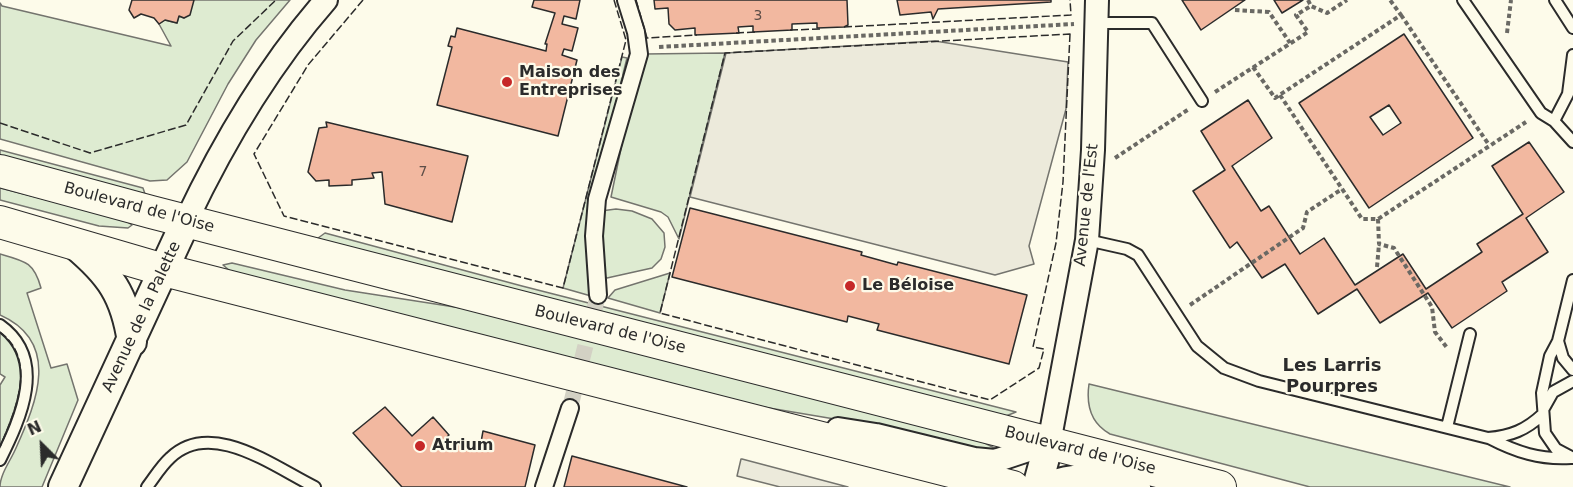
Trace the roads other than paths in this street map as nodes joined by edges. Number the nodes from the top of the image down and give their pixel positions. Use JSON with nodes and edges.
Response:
{"nodes":[{"id":1,"x":326,"y":0,"type":"edge"},
{"id":2,"x":626,"y":0,"type":"edge"},
{"id":3,"x":1097,"y":0,"type":"edge"},
{"id":4,"x":1463,"y":0,"type":"edge"},
{"id":5,"x":1555,"y":0,"type":"edge"},
{"id":6,"x":1098,"y":23,"type":"junction"},
{"id":7,"x":1573,"y":28,"type":"edge"},
{"id":8,"x":1573,"y":55,"type":"edge"},
{"id":9,"x":1202,"y":101,"type":"dead end"},
{"id":10,"x":1554,"y":121,"type":"junction"},
{"id":11,"x":1573,"y":142,"type":"edge"},
{"id":12,"x":0,"y":171,"type":"edge"},
{"id":13,"x":186,"y":221,"type":"junction"},
{"id":14,"x":0,"y":222,"type":"edge"},
{"id":15,"x":1086,"y":240,"type":"junction"},
{"id":16,"x":74,"y":244,"type":"junction"},
{"id":17,"x":164,"y":270,"type":"junction"},
{"id":18,"x":1573,"y":280,"type":"edge"},
{"id":19,"x":598,"y":295,"type":"tunnel mouth"},
{"id":20,"x":0,"y":325,"type":"edge"},
{"id":21,"x":1470,"y":334,"type":"dead end"},
{"id":22,"x":1558,"y":341,"type":"junction"},
{"id":23,"x":132,"y":342,"type":"junction"},
{"id":24,"x":1573,"y":370,"type":"edge"},
{"id":25,"x":1573,"y":381,"type":"edge"},
{"id":26,"x":570,"y":408,"type":"tunnel mouth"},
{"id":27,"x":1543,"y":411,"type":"junction"},
{"id":28,"x":729,"y":414,"type":"junction"},
{"id":29,"x":1447,"y":427,"type":"junction"},
{"id":30,"x":1488,"y":438,"type":"junction"},
{"id":31,"x":1049,"y":443,"type":"junction"},
{"id":32,"x":1573,"y":458,"type":"edge"},
{"id":33,"x":0,"y":460,"type":"edge"},
{"id":34,"x":63,"y":487,"type":"edge"},
{"id":35,"x":147,"y":487,"type":"edge"},
{"id":36,"x":315,"y":487,"type":"edge"},
{"id":37,"x":544,"y":487,"type":"edge"},
{"id":38,"x":1013,"y":487,"type":"edge"},
{"id":39,"x":1037,"y":487,"type":"edge"},
{"id":40,"x":1048,"y":487,"type":"edge"},
{"id":41,"x":1136,"y":487,"type":"edge"},
{"id":42,"x":1220,"y":487,"type":"edge"}],
"edges":[{"from":1,"to":13,"type":"street","name":"Avenue de la Palette"},
{"from":2,"to":19,"type":"street"},
{"from":3,"to":6,"type":"street","name":"Avenue de l'Est"},
{"from":4,"to":10,"type":"lane"},
{"from":5,"to":7,"type":"lane"},
{"from":6,"to":9,"type":"lane"},
{"from":6,"to":15,"type":"street","name":"Avenue de l'Est"},
{"from":8,"to":10,"type":"lane"},
{"from":10,"to":11,"type":"lane"},
{"from":12,"to":13,"type":"main road","name":"Boulevard de l'Oise"},
{"from":13,"to":17,"type":"street","name":"Avenue de la Palette"},
{"from":13,"to":31,"type":"main road","name":"Boulevard de l'Oise"},
{"from":14,"to":16,"type":"main road"},
{"from":15,"to":29,"type":"lane"},
{"from":15,"to":31,"type":"street","name":"Avenue de l'Est"},
{"from":16,"to":17,"type":"main road"},
{"from":16,"to":23,"type":"street"},
{"from":17,"to":23,"type":"street","name":"Avenue de la Palette"},
{"from":17,"to":28,"type":"main road"},
{"from":18,"to":22,"type":"lane"},
{"from":20,"to":33,"type":"lane"},
{"from":21,"to":29,"type":"lane"},
{"from":22,"to":24,"type":"lane"},
{"from":22,"to":27,"type":"lane"},
{"from":23,"to":34,"type":"street","name":"Avenue de la Palette"},
{"from":25,"to":27,"type":"lane"},
{"from":26,"to":37,"type":"street"},
{"from":27,"to":30,"type":"lane"},
{"from":27,"to":32,"type":"lane"},
{"from":28,"to":31,"type":"street"},
{"from":28,"to":38,"type":"main road"},
{"from":29,"to":30,"type":"lane"},
{"from":30,"to":32,"type":"lane"},
{"from":31,"to":39,"type":"street"},
{"from":31,"to":42,"type":"main road","name":"Boulevard de l'Oise"},
{"from":35,"to":36,"type":"lane"},
{"from":40,"to":41,"type":"street"}]}
